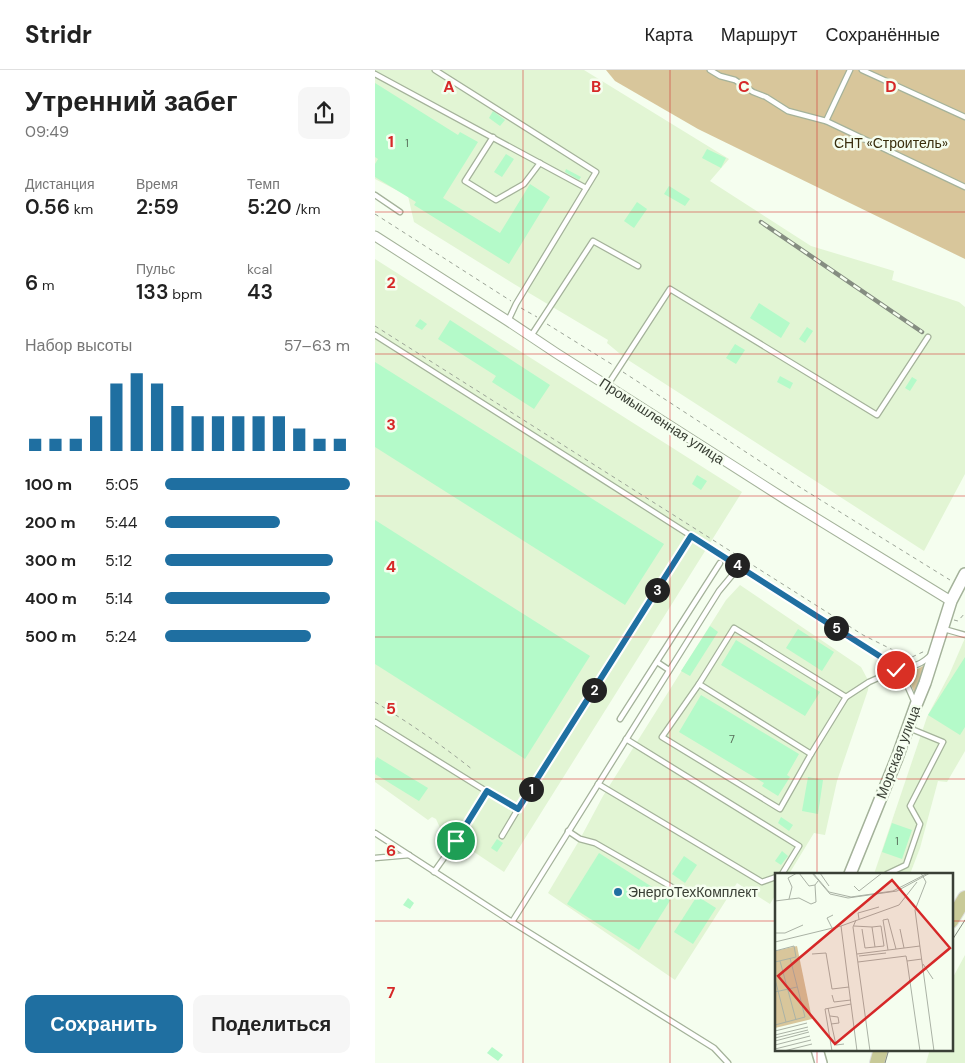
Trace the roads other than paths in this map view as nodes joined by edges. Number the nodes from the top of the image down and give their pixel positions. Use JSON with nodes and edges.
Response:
{"nodes":[{"id":1,"x":435,"y":70,"type":"edge"},
{"id":2,"x":710,"y":70,"type":"edge"},
{"id":3,"x":850,"y":70,"type":"edge"},
{"id":4,"x":862,"y":70,"type":"edge"},
{"id":5,"x":375,"y":74,"type":"edge"},
{"id":6,"x":965,"y":117,"type":"edge"},
{"id":7,"x":826,"y":121,"type":"junction"},
{"id":8,"x":493,"y":137,"type":"junction"},
{"id":9,"x":541,"y":163,"type":"junction"},
{"id":10,"x":965,"y":187,"type":"edge"},
{"id":11,"x":586,"y":188,"type":"junction"},
{"id":12,"x":375,"y":195,"type":"edge"},
{"id":13,"x":400,"y":212,"type":"dead end"},
{"id":14,"x":375,"y":236,"type":"edge"},
{"id":15,"x":638,"y":266,"type":"dead end"},
{"id":16,"x":508,"y":321,"type":"junction"},
{"id":17,"x":375,"y":335,"type":"edge"},
{"id":18,"x":531,"y":336,"type":"junction"},
{"id":19,"x":928,"y":337,"type":"dead end"},
{"id":20,"x":607,"y":386,"type":"junction"},
{"id":21,"x":691,"y":536,"type":"junction"},
{"id":22,"x":720,"y":563,"type":"dead end"},
{"id":23,"x":739,"y":567,"type":"junction"},
{"id":24,"x":965,"y":574,"type":"edge"},
{"id":25,"x":948,"y":600,"type":"junction"},
{"id":26,"x":945,"y":623,"type":"junction"},
{"id":27,"x":965,"y":635,"type":"edge"},
{"id":28,"x":930,"y":651,"type":"junction"},
{"id":29,"x":657,"y":662,"type":"junction"},
{"id":30,"x":892,"y":664,"type":"junction"},
{"id":31,"x":669,"y":670,"type":"junction"},
{"id":32,"x":896,"y":670,"type":"junction"},
{"id":33,"x":699,"y":684,"type":"junction"},
{"id":34,"x":846,"y":697,"type":"junction"},
{"id":35,"x":916,"y":704,"type":"junction"},
{"id":36,"x":620,"y":719,"type":"dead end"},
{"id":37,"x":375,"y":722,"type":"edge"},
{"id":38,"x":908,"y":727,"type":"junction"},
{"id":39,"x":626,"y":739,"type":"junction"},
{"id":40,"x":811,"y":754,"type":"junction"},
{"id":41,"x":598,"y":784,"type":"junction"},
{"id":42,"x":487,"y":791,"type":"junction"},
{"id":43,"x":518,"y":809,"type":"junction"},
{"id":44,"x":568,"y":832,"type":"junction"},
{"id":45,"x":375,"y":833,"type":"edge"},
{"id":46,"x":502,"y":836,"type":"dead end"},
{"id":47,"x":409,"y":855,"type":"junction"},
{"id":48,"x":375,"y":858,"type":"edge"},
{"id":49,"x":434,"y":872,"type":"junction"},
{"id":50,"x":783,"y":873,"type":"edge"},
{"id":51,"x":850,"y":873,"type":"edge"},
{"id":52,"x":889,"y":873,"type":"edge"},
{"id":53,"x":775,"y":876,"type":"edge"},
{"id":54,"x":683,"y":894,"type":"dead end"},
{"id":55,"x":965,"y":898,"type":"edge"},
{"id":56,"x":953,"y":918,"type":"edge"},
{"id":57,"x":512,"y":922,"type":"junction"},
{"id":58,"x":817,"y":1050,"type":"edge"},
{"id":59,"x":881,"y":1050,"type":"edge"},
{"id":60,"x":728,"y":1063,"type":"edge"},
{"id":61,"x":821,"y":1063,"type":"edge"},
{"id":62,"x":877,"y":1063,"type":"edge"}],
"edges":[{"from":1,"to":11,"type":"lane"},
{"from":2,"to":7,"type":"lane"},
{"from":3,"to":7,"type":"lane"},
{"from":4,"to":6,"type":"lane"},
{"from":5,"to":8,"type":"lane"},
{"from":7,"to":10,"type":"lane"},
{"from":8,"to":9,"type":"lane"},
{"from":8,"to":9,"type":"lane"},
{"from":9,"to":11,"type":"lane"},
{"from":11,"to":16,"type":"lane"},
{"from":12,"to":13,"type":"lane"},
{"from":14,"to":16,"type":"street","name":"Промышленная улица"},
{"from":15,"to":18,"type":"lane"},
{"from":16,"to":18,"type":"street","name":"Промышленная улица"},
{"from":17,"to":21,"type":"lane"},
{"from":18,"to":20,"type":"street","name":"Промышленная улица"},
{"from":19,"to":20,"type":"lane"},
{"from":20,"to":25,"type":"street","name":"Промышленная улица"},
{"from":21,"to":23,"type":"lane"},
{"from":21,"to":43,"type":"lane"},
{"from":22,"to":29,"type":"lane"},
{"from":23,"to":30,"type":"lane"},
{"from":23,"to":31,"type":"lane"},
{"from":24,"to":25,"type":"street","name":"Морская улица"},
{"from":25,"to":26,"type":"street","name":"Морская улица"},
{"from":26,"to":27,"type":"lane"},
{"from":26,"to":28,"type":"street","name":"Морская улица"},
{"from":28,"to":30,"type":"lane"},
{"from":28,"to":35,"type":"street","name":"Морская улица"},
{"from":29,"to":31,"type":"lane"},
{"from":29,"to":36,"type":"lane"},
{"from":30,"to":32,"type":"lane"},
{"from":31,"to":39,"type":"lane"},
{"from":32,"to":34,"type":"lane"},
{"from":32,"to":35,"type":"lane"},
{"from":33,"to":34,"type":"lane"},
{"from":33,"to":40,"type":"lane"},
{"from":33,"to":40,"type":"lane"},
{"from":34,"to":40,"type":"lane"},
{"from":35,"to":38,"type":"street","name":"Морская улица"},
{"from":37,"to":42,"type":"lane"},
{"from":38,"to":51,"type":"street","name":"Морская улица"},
{"from":38,"to":52,"type":"lane"},
{"from":39,"to":41,"type":"lane"},
{"from":39,"to":50,"type":"lane"},
{"from":41,"to":44,"type":"lane"},
{"from":41,"to":53,"type":"lane"},
{"from":42,"to":43,"type":"lane"},
{"from":42,"to":49,"type":"lane"},
{"from":43,"to":46,"type":"lane"},
{"from":44,"to":54,"type":"lane"},
{"from":44,"to":57,"type":"lane"},
{"from":45,"to":47,"type":"lane"},
{"from":47,"to":48,"type":"lane"},
{"from":47,"to":49,"type":"lane"},
{"from":49,"to":57,"type":"lane"},
{"from":55,"to":56,"type":"main road"},
{"from":57,"to":60,"type":"lane"},
{"from":58,"to":61,"type":"street"},
{"from":59,"to":62,"type":"main road"}]}
